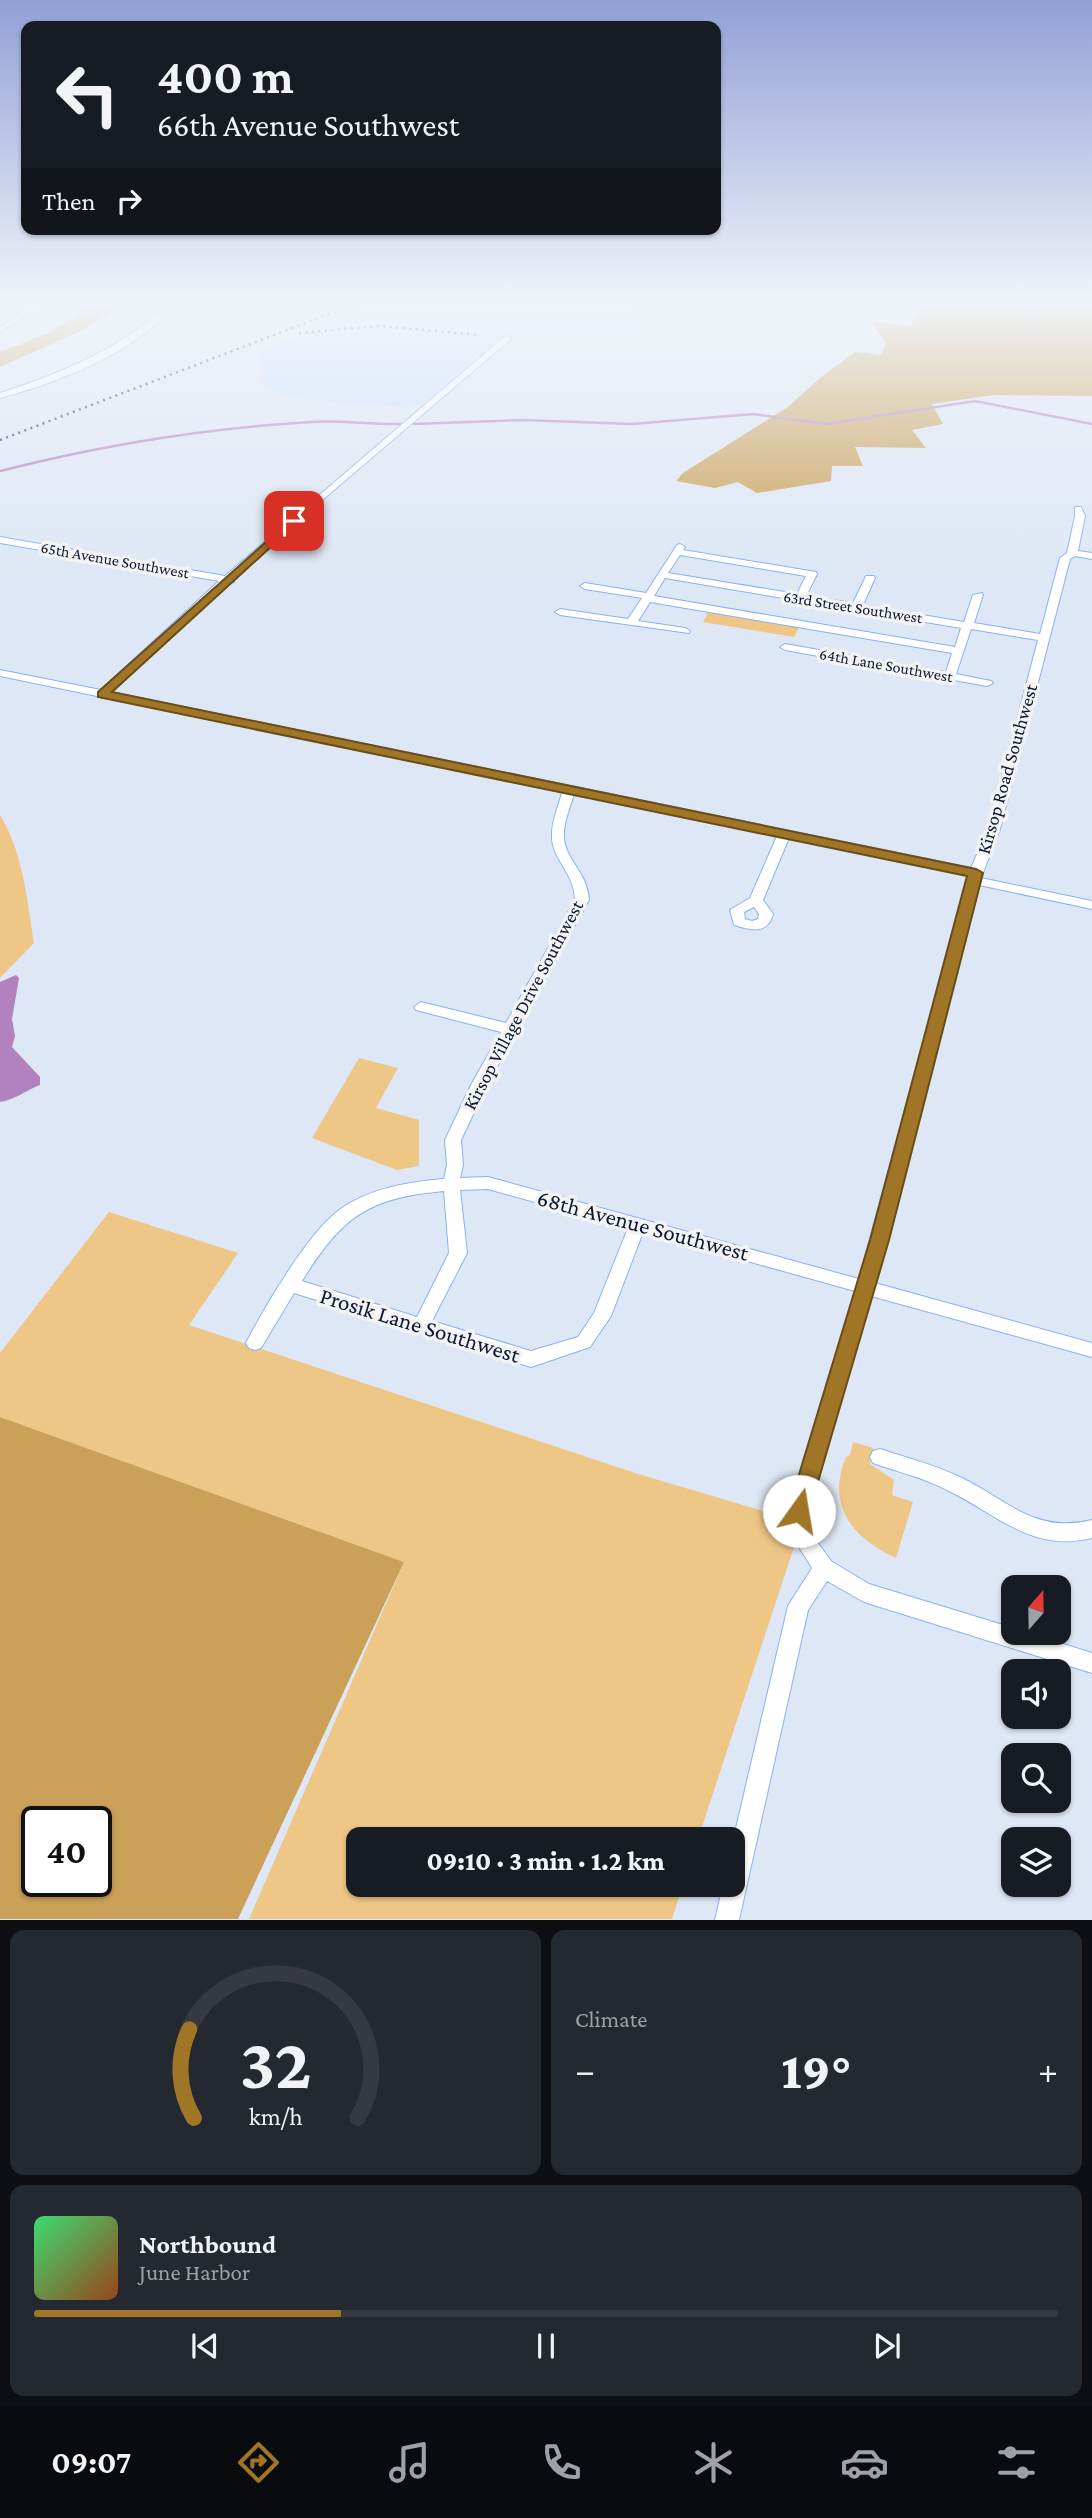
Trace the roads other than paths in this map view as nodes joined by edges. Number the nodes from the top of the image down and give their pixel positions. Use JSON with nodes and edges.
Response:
{"nodes":[{"id":1,"x":447,"y":391,"type":"edge"},
{"id":2,"x":1078,"y":509,"type":"dead end"},
{"id":3,"x":0,"y":540,"type":"edge"},
{"id":4,"x":1072,"y":554,"type":"junction"},
{"id":5,"x":1092,"y":555,"type":"edge"},
{"id":6,"x":662,"y":575,"type":"junction"},
{"id":7,"x":870,"y":578,"type":"dead end"},
{"id":8,"x":230,"y":580,"type":"junction"},
{"id":9,"x":585,"y":586,"type":"dead end"},
{"id":10,"x":978,"y":595,"type":"dead end"},
{"id":11,"x":647,"y":597,"type":"junction"},
{"id":12,"x":800,"y":598,"type":"junction"},
{"id":13,"x":857,"y":607,"type":"junction"},
{"id":14,"x":560,"y":612,"type":"dead end"},
{"id":15,"x":631,"y":623,"type":"junction"},
{"id":16,"x":967,"y":625,"type":"junction"},
{"id":17,"x":685,"y":631,"type":"dead end"},
{"id":18,"x":1044,"y":638,"type":"junction"},
{"id":19,"x":785,"y":647,"type":"dead end"},
{"id":20,"x":958,"y":651,"type":"junction"},
{"id":21,"x":0,"y":673,"type":"edge"},
{"id":22,"x":950,"y":676,"type":"junction"},
{"id":23,"x":988,"y":682,"type":"dead end"},
{"id":24,"x":103,"y":694,"type":"junction"},
{"id":25,"x":569,"y":790,"type":"junction"},
{"id":26,"x":784,"y":834,"type":"junction"},
{"id":27,"x":975,"y":877,"type":"junction"},
{"id":28,"x":755,"y":900,"type":"dead end"},
{"id":29,"x":1092,"y":905,"type":"edge"},
{"id":30,"x":421,"y":1007,"type":"dead end"},
{"id":31,"x":509,"y":1030,"type":"junction"},
{"id":32,"x":451,"y":1183,"type":"junction"},
{"id":33,"x":638,"y":1223,"type":"junction"},
{"id":34,"x":290,"y":1285,"type":"junction"},
{"id":35,"x":865,"y":1286,"type":"junction"},
{"id":36,"x":422,"y":1324,"type":"junction"},
{"id":37,"x":255,"y":1343,"type":"dead end"},
{"id":38,"x":1092,"y":1350,"type":"edge"},
{"id":39,"x":880,"y":1457,"type":"dead end"},
{"id":40,"x":1084,"y":1532,"type":"edge"},
{"id":41,"x":824,"y":1569,"type":"junction"},
{"id":42,"x":1092,"y":1663,"type":"edge"},
{"id":43,"x":727,"y":1920,"type":"edge"}],
"edges":[{"from":1,"to":8,"type":"street"},
{"from":2,"to":4,"type":"street","name":"Kirsop Road Southwest"},
{"from":3,"to":8,"type":"street","name":"65th Avenue Southwest"},
{"from":4,"to":5,"type":"street"},
{"from":4,"to":18,"type":"street","name":"Kirsop Road Southwest"},
{"from":6,"to":11,"type":"street"},
{"from":6,"to":12,"type":"street","name":"63rd Street Southwest"},
{"from":6,"to":12,"type":"street"},
{"from":7,"to":13,"type":"street"},
{"from":8,"to":24,"type":"street"},
{"from":9,"to":11,"type":"street"},
{"from":10,"to":16,"type":"street"},
{"from":11,"to":15,"type":"street"},
{"from":11,"to":20,"type":"street"},
{"from":12,"to":13,"type":"street","name":"63rd Street Southwest"},
{"from":13,"to":16,"type":"street","name":"63rd Street Southwest"},
{"from":14,"to":15,"type":"street"},
{"from":15,"to":17,"type":"street"},
{"from":16,"to":18,"type":"street","name":"63rd Street Southwest"},
{"from":16,"to":20,"type":"street"},
{"from":18,"to":27,"type":"street","name":"Kirsop Road Southwest"},
{"from":19,"to":22,"type":"street","name":"64th Lane Southwest"},
{"from":20,"to":22,"type":"street"},
{"from":21,"to":24,"type":"street"},
{"from":22,"to":23,"type":"street","name":"64th Lane Southwest"},
{"from":24,"to":25,"type":"street"},
{"from":25,"to":26,"type":"street"},
{"from":25,"to":31,"type":"street","name":"Kirsop Village Drive Southwest"},
{"from":26,"to":27,"type":"street"},
{"from":26,"to":28,"type":"street"},
{"from":27,"to":29,"type":"street"},
{"from":27,"to":35,"type":"street","name":"Kirsop Road Southwest"},
{"from":30,"to":31,"type":"street"},
{"from":31,"to":32,"type":"street","name":"Kirsop Village Drive Southwest"},
{"from":32,"to":33,"type":"street","name":"68th Avenue Southwest"},
{"from":32,"to":34,"type":"street","name":"68th Avenue Southwest"},
{"from":32,"to":36,"type":"street","name":"Kirsop Village Drive Southwest"},
{"from":33,"to":35,"type":"street","name":"68th Avenue Southwest"},
{"from":33,"to":36,"type":"street","name":"Prosik Lane Southwest"},
{"from":34,"to":36,"type":"street","name":"Prosik Lane Southwest"},
{"from":34,"to":37,"type":"street","name":"68th Avenue Southwest"},
{"from":35,"to":38,"type":"street","name":"68th Avenue Southwest"},
{"from":35,"to":41,"type":"street","name":"Kirsop Road Southwest"},
{"from":39,"to":40,"type":"street"},
{"from":41,"to":42,"type":"street"},
{"from":41,"to":43,"type":"street"}]}
